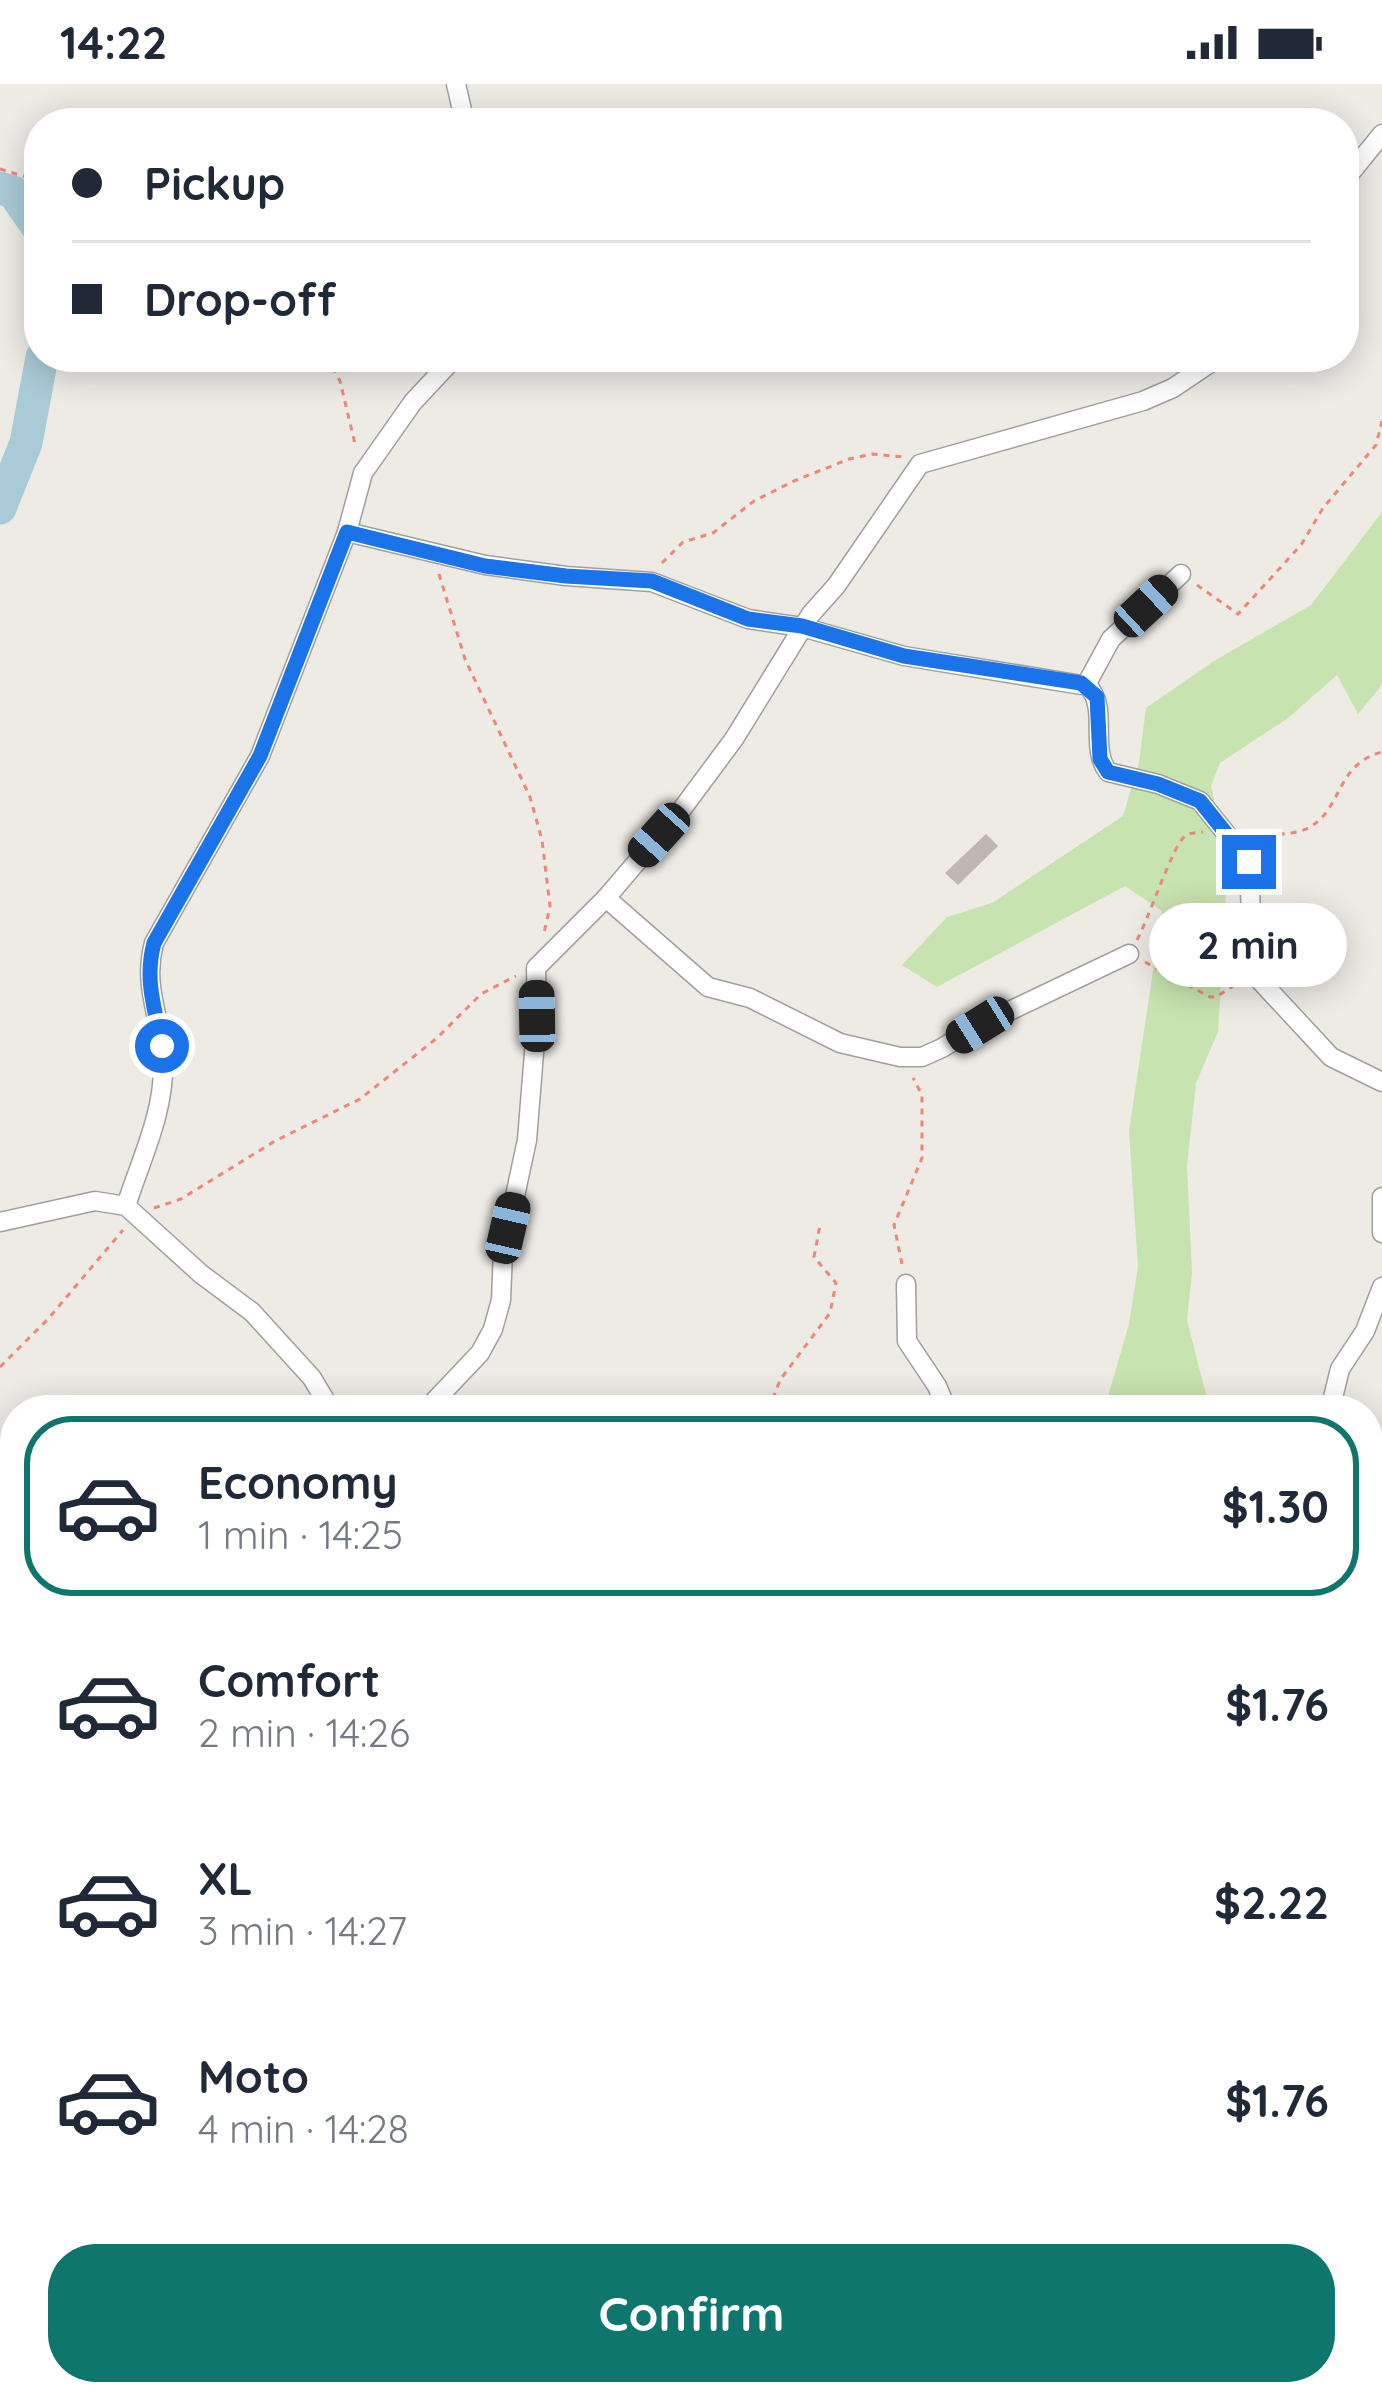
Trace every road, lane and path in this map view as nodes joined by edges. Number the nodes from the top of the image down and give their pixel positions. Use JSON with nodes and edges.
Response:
{"nodes":[{"id":1,"x":1382,"y":134,"type":"edge"},
{"id":2,"x":1359,"y":162,"type":"edge"},
{"id":3,"x":336,"y":372,"type":"edge"},
{"id":4,"x":440,"y":372,"type":"edge"},
{"id":5,"x":1197,"y":372,"type":"edge"},
{"id":6,"x":1381,"y":422,"type":"edge"},
{"id":7,"x":920,"y":464,"type":"junction"},
{"id":8,"x":363,"y":473,"type":"junction"},
{"id":9,"x":347,"y":532,"type":"junction"},
{"id":10,"x":433,"y":553,"type":"junction"},
{"id":11,"x":1181,"y":574,"type":"joint"},
{"id":12,"x":643,"y":581,"type":"junction"},
{"id":13,"x":802,"y":626,"type":"junction"},
{"id":14,"x":1086,"y":686,"type":"junction"},
{"id":15,"x":1382,"y":752,"type":"edge"},
{"id":16,"x":1222,"y":832,"type":"junction"},
{"id":17,"x":1249,"y":862,"type":"junction"},
{"id":18,"x":607,"y":898,"type":"junction"},
{"id":19,"x":545,"y":930,"type":"dead end"},
{"id":20,"x":1129,"y":954,"type":"junction"},
{"id":21,"x":536,"y":968,"type":"junction"},
{"id":22,"x":1253,"y":973,"type":"junction"},
{"id":23,"x":907,"y":1057,"type":"junction"},
{"id":24,"x":1382,"y":1082,"type":"edge"},
{"id":25,"x":1382,"y":1197,"type":"edge"},
{"id":26,"x":130,"y":1210,"type":"junction"},
{"id":27,"x":0,"y":1222,"type":"edge"},
{"id":28,"x":820,"y":1225,"type":"dead end"},
{"id":29,"x":1382,"y":1233,"type":"edge"},
{"id":30,"x":906,"y":1284,"type":"joint"},
{"id":31,"x":1382,"y":1287,"type":"edge"},
{"id":32,"x":0,"y":1367,"type":"edge"},
{"id":33,"x":323,"y":1395,"type":"edge"},
{"id":34,"x":440,"y":1395,"type":"edge"},
{"id":35,"x":775,"y":1395,"type":"edge"},
{"id":36,"x":940,"y":1395,"type":"edge"},
{"id":37,"x":1334,"y":1395,"type":"edge"}],
"edges":[{"from":1,"to":2,"type":"street"},
{"from":3,"to":8,"type":"path"},
{"from":4,"to":8,"type":"street"},
{"from":5,"to":7,"type":"street"},
{"from":6,"to":11,"type":"path"},
{"from":7,"to":12,"type":"path"},
{"from":7,"to":13,"type":"street"},
{"from":8,"to":9,"type":"street"},
{"from":9,"to":10,"type":"street"},
{"from":9,"to":26,"type":"street"},
{"from":10,"to":12,"type":"street"},
{"from":10,"to":19,"type":"path"},
{"from":11,"to":14,"type":"street"},
{"from":12,"to":13,"type":"street"},
{"from":13,"to":14,"type":"street"},
{"from":13,"to":18,"type":"street"},
{"from":14,"to":16,"type":"street"},
{"from":15,"to":17,"type":"path"},
{"from":16,"to":17,"type":"street"},
{"from":16,"to":20,"type":"path"},
{"from":17,"to":22,"type":"street"},
{"from":18,"to":21,"type":"street"},
{"from":18,"to":23,"type":"street"},
{"from":20,"to":22,"type":"path"},
{"from":20,"to":23,"type":"street"},
{"from":21,"to":26,"type":"path"},
{"from":21,"to":34,"type":"street"},
{"from":22,"to":24,"type":"street"},
{"from":23,"to":30,"type":"path"},
{"from":25,"to":29,"type":"street"},
{"from":26,"to":27,"type":"street"},
{"from":26,"to":32,"type":"path"},
{"from":26,"to":33,"type":"street"},
{"from":28,"to":35,"type":"path"},
{"from":30,"to":36,"type":"street"},
{"from":31,"to":37,"type":"street"}]}
